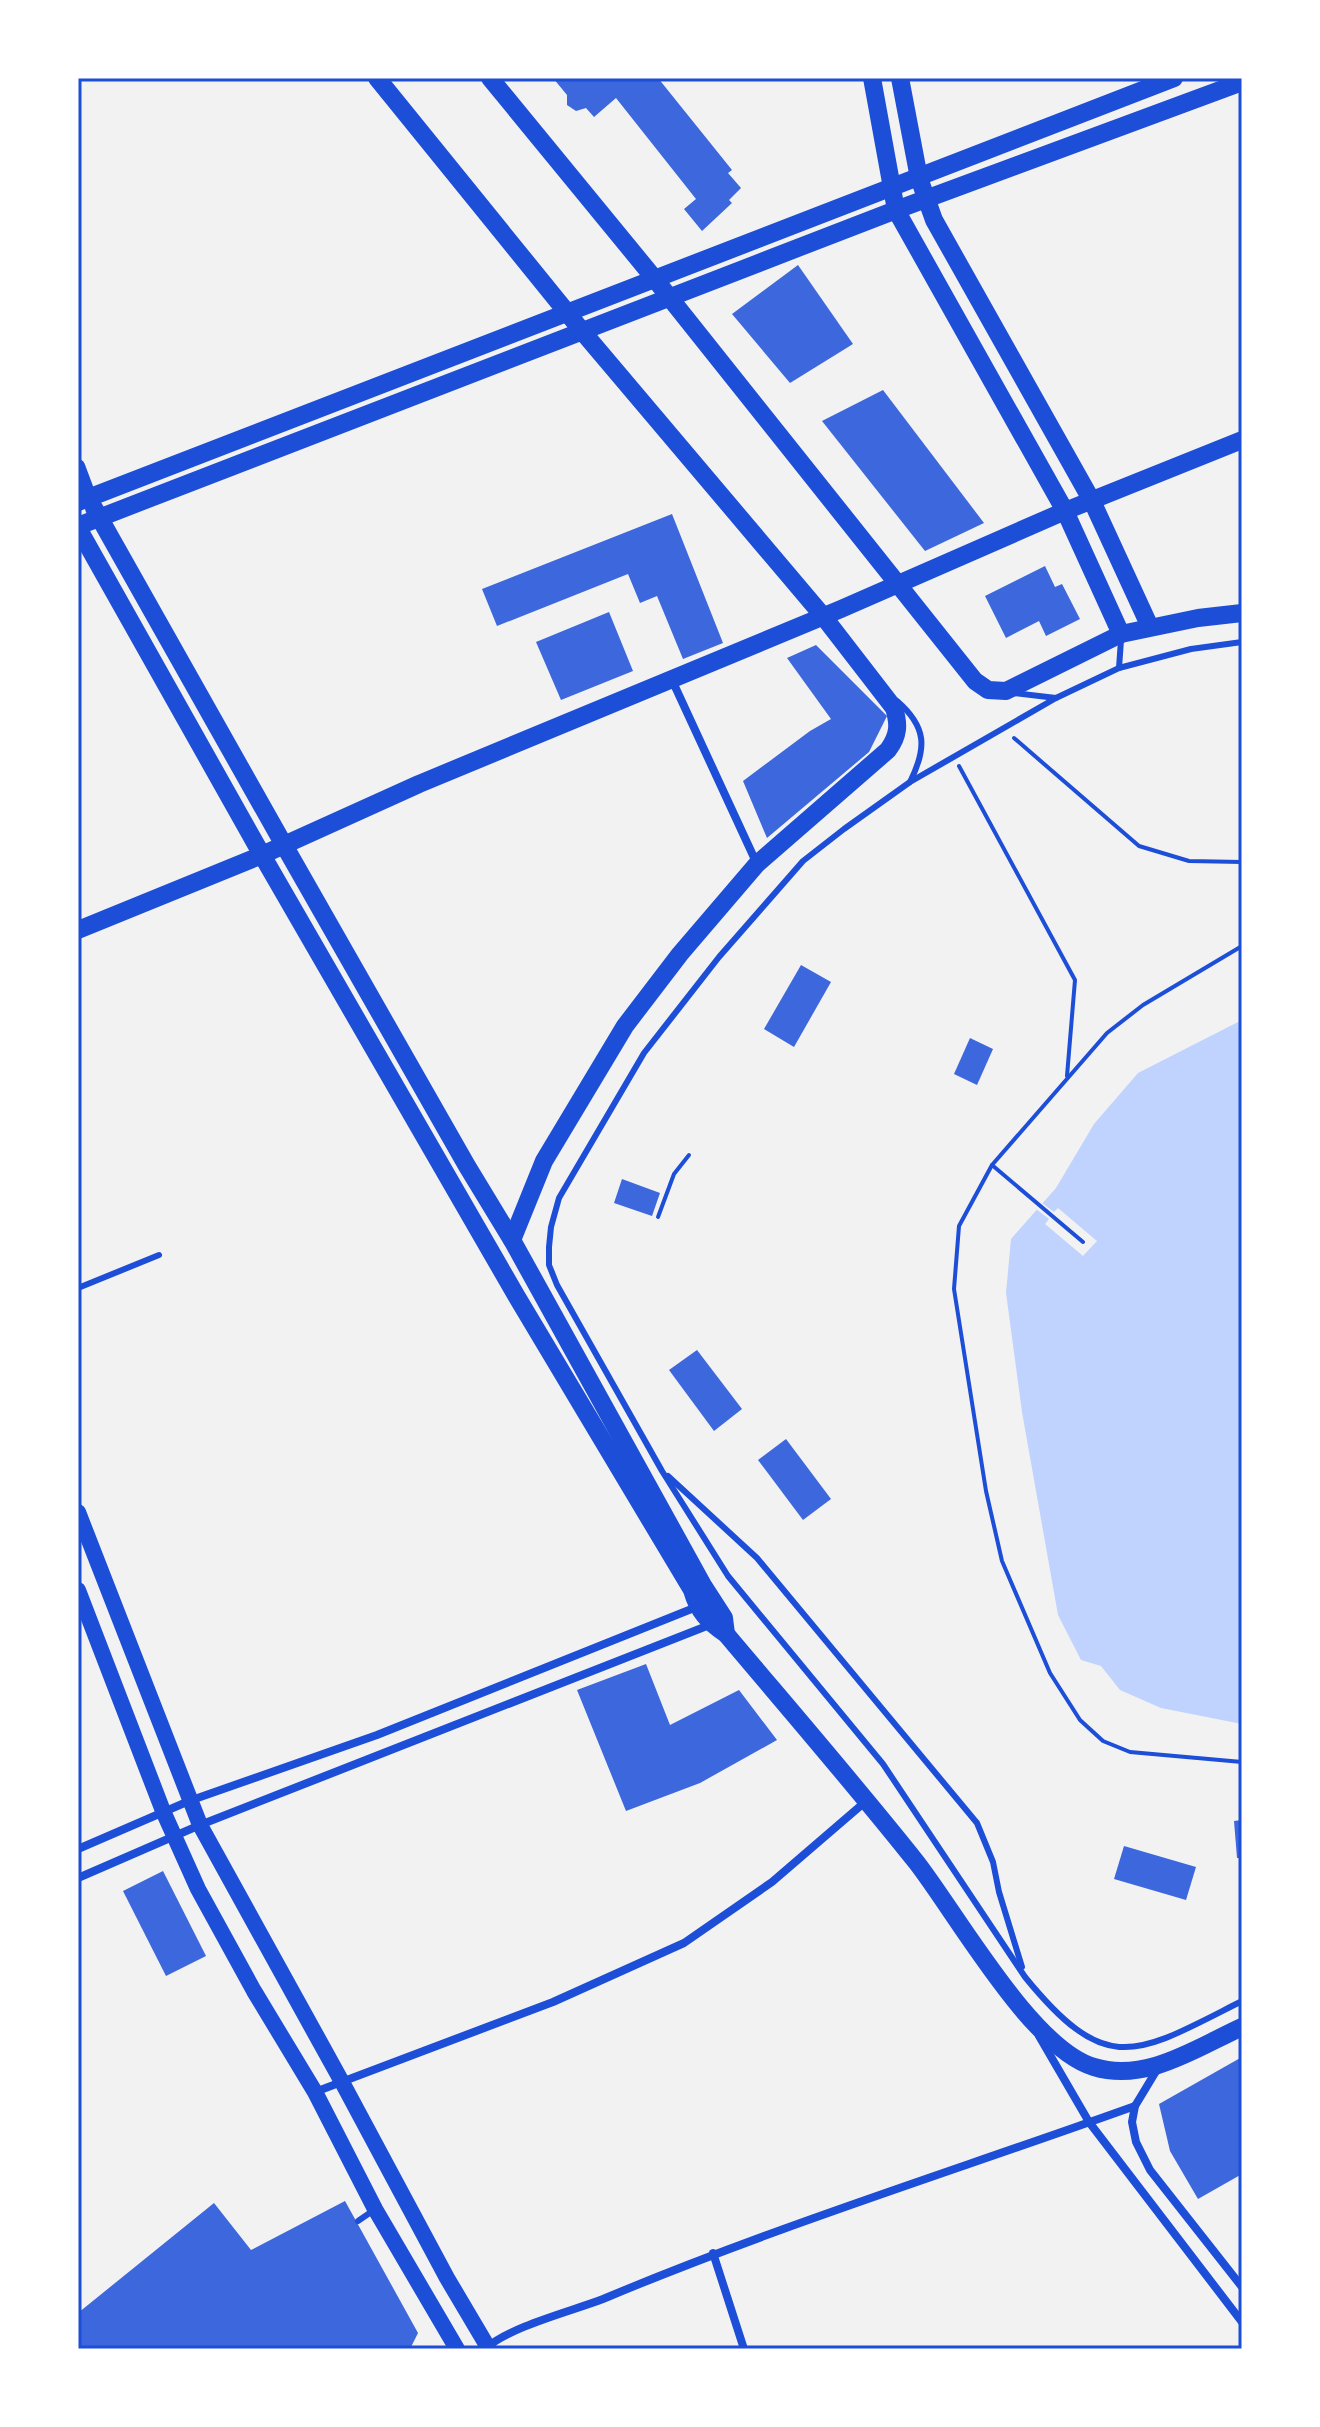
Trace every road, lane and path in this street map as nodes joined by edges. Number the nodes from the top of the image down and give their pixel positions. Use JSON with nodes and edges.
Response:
{"nodes":[{"id":1,"x":377,"y":78,"type":"edge"},
{"id":2,"x":490,"y":78,"type":"edge"},
{"id":3,"x":872,"y":78,"type":"edge"},
{"id":4,"x":900,"y":78,"type":"edge"},
{"id":5,"x":1174,"y":78,"type":"edge"},
{"id":6,"x":1242,"y":82,"type":"edge"},
{"id":7,"x":919,"y":178,"type":"junction"},
{"id":8,"x":891,"y":188,"type":"junction"},
{"id":9,"x":925,"y":200,"type":"junction"},
{"id":10,"x":896,"y":210,"type":"junction"},
{"id":11,"x":654,"y":278,"type":"junction"},
{"id":12,"x":669,"y":299,"type":"junction"},
{"id":13,"x":567,"y":311,"type":"junction"},
{"id":14,"x":582,"y":331,"type":"junction"},
{"id":15,"x":1242,"y":440,"type":"edge"},
{"id":16,"x":78,"y":466,"type":"edge"},
{"id":17,"x":84,"y":500,"type":"edge"},
{"id":18,"x":1092,"y":501,"type":"junction"},
{"id":19,"x":1065,"y":511,"type":"junction"},
{"id":20,"x":99,"y":519,"type":"junction"},
{"id":21,"x":78,"y":527,"type":"edge"},
{"id":22,"x":896,"y":584,"type":"junction"},
{"id":23,"x":1242,"y":613,"type":"edge"},
{"id":24,"x":823,"y":616,"type":"junction"},
{"id":25,"x":1150,"y":627,"type":"junction"},
{"id":26,"x":1121,"y":634,"type":"junction"},
{"id":27,"x":1242,"y":642,"type":"edge"},
{"id":28,"x":1119,"y":668,"type":"junction"},
{"id":29,"x":671,"y":678,"type":"junction"},
{"id":30,"x":874,"y":680,"type":"junction"},
{"id":31,"x":1006,"y":691,"type":"junction"},
{"id":32,"x":1056,"y":698,"type":"junction"},
{"id":33,"x":1003,"y":728,"type":"junction"},
{"id":34,"x":953,"y":757,"type":"junction"},
{"id":35,"x":910,"y":782,"type":"junction"},
{"id":36,"x":284,"y":845,"type":"junction"},
{"id":37,"x":262,"y":855,"type":"junction"},
{"id":38,"x":1242,"y":862,"type":"edge"},
{"id":39,"x":757,"y":864,"type":"junction"},
{"id":40,"x":78,"y":930,"type":"edge"},
{"id":41,"x":1242,"y":946,"type":"edge"},
{"id":42,"x":1067,"y":1078,"type":"junction"},
{"id":43,"x":689,"y":1155,"type":"dead end"},
{"id":44,"x":992,"y":1165,"type":"junction"},
{"id":45,"x":658,"y":1217,"type":"dead end"},
{"id":46,"x":512,"y":1240,"type":"junction"},
{"id":47,"x":1083,"y":1242,"type":"dead end"},
{"id":48,"x":159,"y":1255,"type":"dead end"},
{"id":49,"x":538,"y":1287,"type":"junction"},
{"id":50,"x":78,"y":1288,"type":"edge"},
{"id":51,"x":517,"y":1297,"type":"junction"},
{"id":52,"x":662,"y":1471,"type":"junction"},
{"id":53,"x":78,"y":1512,"type":"edge"},
{"id":54,"x":78,"y":1590,"type":"edge"},
{"id":55,"x":704,"y":1604,"type":"junction"},
{"id":56,"x":720,"y":1625,"type":"junction"},
{"id":57,"x":570,"y":1658,"type":"junction"},
{"id":58,"x":577,"y":1677,"type":"junction"},
{"id":59,"x":377,"y":1735,"type":"junction"},
{"id":60,"x":383,"y":1753,"type":"junction"},
{"id":61,"x":1242,"y":1762,"type":"edge"},
{"id":62,"x":189,"y":1801,"type":"junction"},
{"id":63,"x":866,"y":1801,"type":"junction"},
{"id":64,"x":163,"y":1811,"type":"junction"},
{"id":65,"x":200,"y":1825,"type":"junction"},
{"id":66,"x":175,"y":1836,"type":"junction"},
{"id":67,"x":78,"y":1849,"type":"edge"},
{"id":68,"x":78,"y":1878,"type":"edge"},
{"id":69,"x":1025,"y":1977,"type":"junction"},
{"id":70,"x":1242,"y":2001,"type":"edge"},
{"id":71,"x":1028,"y":2017,"type":"junction"},
{"id":72,"x":1242,"y":2027,"type":"edge"},
{"id":73,"x":1159,"y":2066,"type":"junction"},
{"id":74,"x":342,"y":2082,"type":"junction"},
{"id":75,"x":315,"y":2092,"type":"junction"},
{"id":76,"x":1135,"y":2106,"type":"junction"},
{"id":77,"x":1089,"y":2122,"type":"junction"},
{"id":78,"x":375,"y":2209,"type":"junction"},
{"id":79,"x":358,"y":2221,"type":"dead end"},
{"id":80,"x":713,"y":2253,"type":"junction"},
{"id":81,"x":1242,"y":2287,"type":"edge"},
{"id":82,"x":1242,"y":2322,"type":"edge"},
{"id":83,"x":488,"y":2348,"type":"edge"},
{"id":84,"x":457,"y":2349,"type":"edge"},
{"id":85,"x":744,"y":2349,"type":"edge"}],
"edges":[{"from":1,"to":13,"type":"main road"},
{"from":2,"to":11,"type":"main road"},
{"from":3,"to":8,"type":"main road"},
{"from":4,"to":7,"type":"main road"},
{"from":5,"to":7,"type":"main road"},
{"from":6,"to":9,"type":"main road"},
{"from":7,"to":8,"type":"main road"},
{"from":7,"to":9,"type":"main road"},
{"from":8,"to":10,"type":"main road"},
{"from":8,"to":11,"type":"main road"},
{"from":9,"to":10,"type":"main road"},
{"from":9,"to":18,"type":"main road"},
{"from":10,"to":12,"type":"main road"},
{"from":10,"to":19,"type":"main road"},
{"from":11,"to":12,"type":"main road"},
{"from":11,"to":13,"type":"main road"},
{"from":12,"to":14,"type":"main road"},
{"from":12,"to":22,"type":"main road"},
{"from":13,"to":14,"type":"main road"},
{"from":13,"to":17,"type":"main road"},
{"from":14,"to":20,"type":"main road"},
{"from":14,"to":24,"type":"main road"},
{"from":15,"to":18,"type":"main road"},
{"from":16,"to":17,"type":"street"},
{"from":17,"to":20,"type":"main road"},
{"from":18,"to":19,"type":"main road"},
{"from":18,"to":25,"type":"main road"},
{"from":19,"to":22,"type":"main road"},
{"from":19,"to":26,"type":"main road"},
{"from":20,"to":21,"type":"main road"},
{"from":20,"to":36,"type":"main road"},
{"from":21,"to":37,"type":"main road"},
{"from":22,"to":24,"type":"main road"},
{"from":22,"to":31,"type":"main road"},
{"from":23,"to":25,"type":"main road"},
{"from":24,"to":29,"type":"main road"},
{"from":24,"to":30,"type":"main road"},
{"from":25,"to":26,"type":"main road"},
{"from":26,"to":28,"type":"lane"},
{"from":26,"to":31,"type":"main road"},
{"from":27,"to":28,"type":"lane"},
{"from":28,"to":32,"type":"lane"},
{"from":29,"to":36,"type":"main road"},
{"from":29,"to":39,"type":"street"},
{"from":30,"to":35,"type":"lane"},
{"from":30,"to":39,"type":"main road"},
{"from":31,"to":32,"type":"lane"},
{"from":32,"to":33,"type":"lane"},
{"from":33,"to":34,"type":"lane"},
{"from":33,"to":38,"type":"path"},
{"from":34,"to":35,"type":"lane"},
{"from":34,"to":42,"type":"path"},
{"from":35,"to":52,"type":"lane"},
{"from":36,"to":37,"type":"main road"},
{"from":36,"to":46,"type":"main road"},
{"from":37,"to":40,"type":"main road"},
{"from":37,"to":51,"type":"main road"},
{"from":39,"to":46,"type":"main road"},
{"from":41,"to":42,"type":"path"},
{"from":42,"to":44,"type":"path"},
{"from":43,"to":45,"type":"path"},
{"from":44,"to":47,"type":"path"},
{"from":44,"to":61,"type":"path"},
{"from":46,"to":49,"type":"main road"},
{"from":48,"to":50,"type":"lane"},
{"from":49,"to":51,"type":"main road"},
{"from":49,"to":55,"type":"main road"},
{"from":51,"to":55,"type":"main road"},
{"from":52,"to":69,"type":"lane"},
{"from":52,"to":69,"type":"lane"},
{"from":53,"to":62,"type":"main road"},
{"from":54,"to":64,"type":"main road"},
{"from":55,"to":56,"type":"main road"},
{"from":55,"to":57,"type":"street"},
{"from":56,"to":58,"type":"street"},
{"from":56,"to":63,"type":"main road"},
{"from":57,"to":58,"type":"street"},
{"from":57,"to":59,"type":"street"},
{"from":58,"to":60,"type":"street"},
{"from":59,"to":60,"type":"street"},
{"from":59,"to":62,"type":"street"},
{"from":60,"to":65,"type":"street"},
{"from":62,"to":64,"type":"street"},
{"from":62,"to":65,"type":"main road"},
{"from":63,"to":71,"type":"main road"},
{"from":63,"to":74,"type":"street"},
{"from":64,"to":66,"type":"main road"},
{"from":64,"to":67,"type":"street"},
{"from":65,"to":66,"type":"street"},
{"from":65,"to":74,"type":"main road"},
{"from":66,"to":68,"type":"street"},
{"from":66,"to":75,"type":"main road"},
{"from":69,"to":70,"type":"lane"},
{"from":71,"to":73,"type":"main road"},
{"from":71,"to":77,"type":"street"},
{"from":72,"to":73,"type":"main road"},
{"from":73,"to":76,"type":"street"},
{"from":74,"to":75,"type":"street"},
{"from":74,"to":83,"type":"main road"},
{"from":75,"to":78,"type":"main road"},
{"from":76,"to":77,"type":"street"},
{"from":76,"to":81,"type":"street"},
{"from":77,"to":80,"type":"street"},
{"from":77,"to":82,"type":"street"},
{"from":78,"to":79,"type":"lane"},
{"from":78,"to":84,"type":"main road"},
{"from":80,"to":83,"type":"street"},
{"from":80,"to":85,"type":"street"}]}
